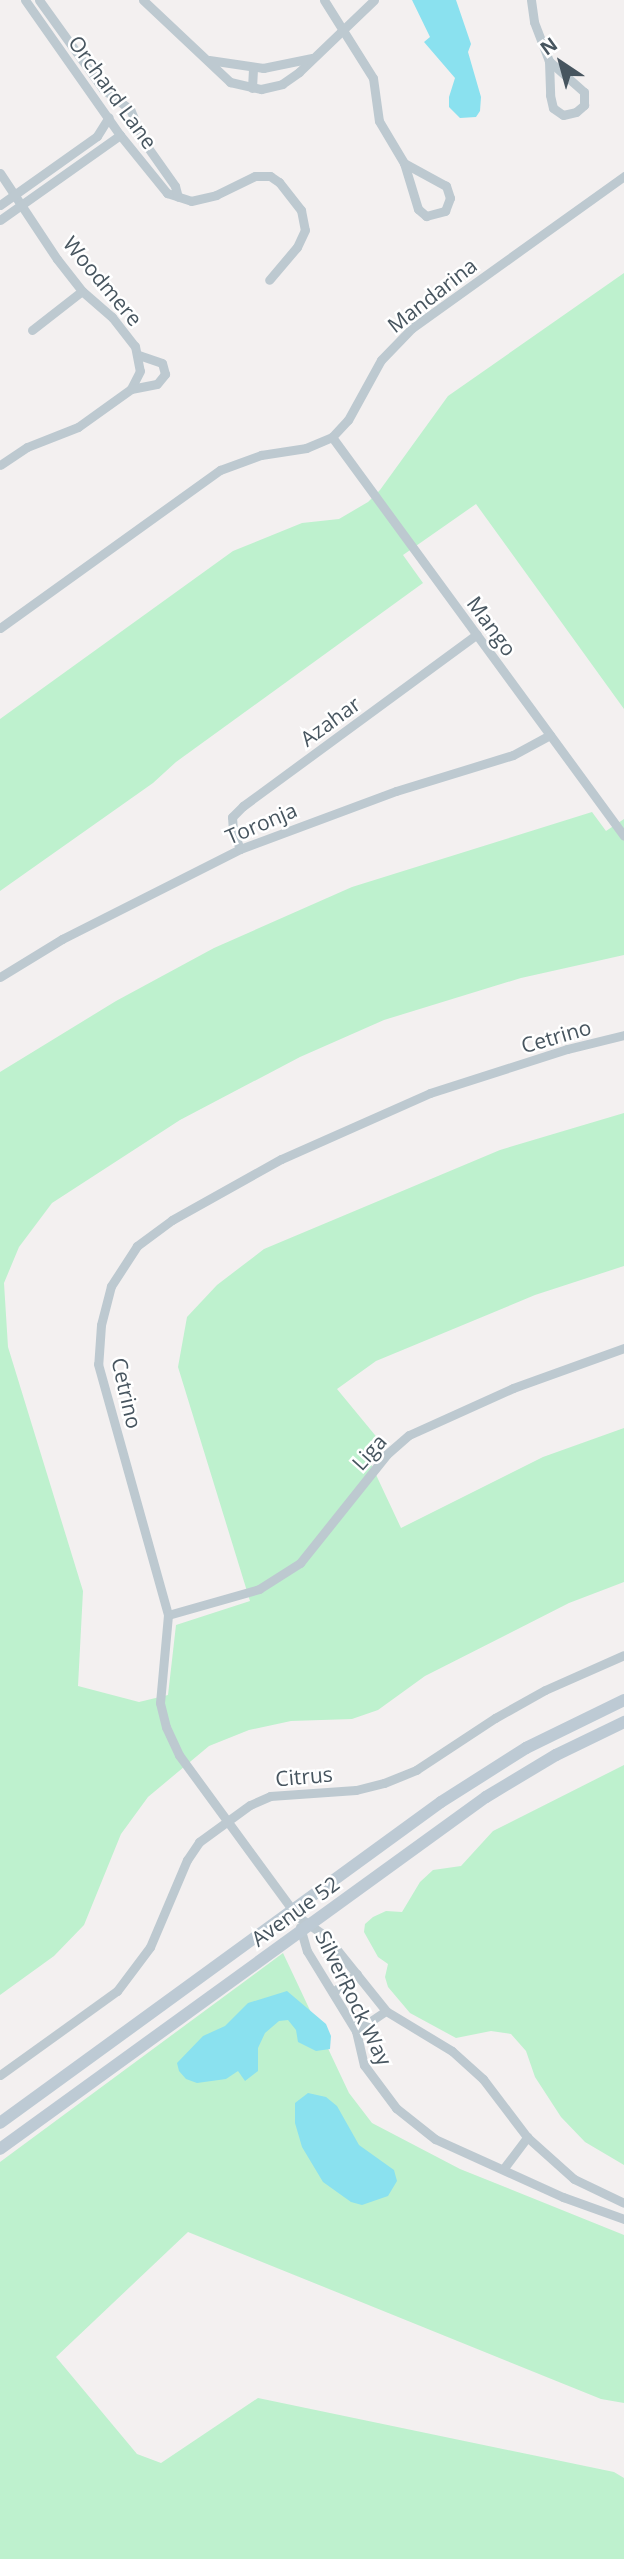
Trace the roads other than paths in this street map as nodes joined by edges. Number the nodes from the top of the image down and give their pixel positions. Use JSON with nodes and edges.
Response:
{"nodes":[{"id":1,"x":25,"y":0,"type":"edge"},
{"id":2,"x":39,"y":0,"type":"edge"},
{"id":3,"x":143,"y":0,"type":"edge"},
{"id":4,"x":324,"y":0,"type":"edge"},
{"id":5,"x":374,"y":0,"type":"edge"},
{"id":6,"x":530,"y":0,"type":"edge"},
{"id":7,"x":344,"y":30,"type":"junction"},
{"id":8,"x":314,"y":57,"type":"junction"},
{"id":9,"x":207,"y":60,"type":"junction"},
{"id":10,"x":549,"y":61,"type":"junction"},
{"id":11,"x":253,"y":68,"type":"junction"},
{"id":12,"x":252,"y":88,"type":"junction"},
{"id":13,"x":110,"y":117,"type":"junction"},
{"id":14,"x":135,"y":121,"type":"junction"},
{"id":15,"x":119,"y":133,"type":"junction"},
{"id":16,"x":404,"y":163,"type":"junction"},
{"id":17,"x":0,"y":173,"type":"edge"},
{"id":18,"x":624,"y":176,"type":"edge"},
{"id":19,"x":15,"y":195,"type":"junction"},
{"id":20,"x":178,"y":197,"type":"junction"},
{"id":21,"x":21,"y":204,"type":"junction"},
{"id":22,"x":0,"y":205,"type":"edge"},
{"id":23,"x":0,"y":220,"type":"edge"},
{"id":24,"x":269,"y":280,"type":"dead end"},
{"id":25,"x":82,"y":291,"type":"junction"},
{"id":26,"x":32,"y":330,"type":"dead end"},
{"id":27,"x":138,"y":355,"type":"junction"},
{"id":28,"x":134,"y":385,"type":"junction"},
{"id":29,"x":332,"y":436,"type":"junction"},
{"id":30,"x":0,"y":465,"type":"edge"},
{"id":31,"x":0,"y":628,"type":"edge"},
{"id":32,"x":477,"y":634,"type":"junction"},
{"id":33,"x":550,"y":734,"type":"junction"},
{"id":34,"x":624,"y":836,"type":"edge"},
{"id":35,"x":240,"y":849,"type":"junction"},
{"id":36,"x":0,"y":977,"type":"edge"},
{"id":37,"x":624,"y":1035,"type":"edge"},
{"id":38,"x":624,"y":1349,"type":"edge"},
{"id":39,"x":168,"y":1615,"type":"junction"},
{"id":40,"x":624,"y":1655,"type":"edge"},
{"id":41,"x":624,"y":1700,"type":"edge"},
{"id":42,"x":624,"y":1722,"type":"edge"},
{"id":43,"x":228,"y":1820,"type":"junction"},
{"id":44,"x":295,"y":1912,"type":"junction"},
{"id":45,"x":306,"y":1928,"type":"junction"},
{"id":46,"x":357,"y":1975,"type":"junction"},
{"id":47,"x":333,"y":1992,"type":"junction"},
{"id":48,"x":386,"y":2011,"type":"junction"},
{"id":49,"x":356,"y":2031,"type":"junction"},
{"id":50,"x":0,"y":2075,"type":"edge"},
{"id":51,"x":0,"y":2123,"type":"edge"},
{"id":52,"x":527,"y":2137,"type":"junction"},
{"id":53,"x":0,"y":2149,"type":"edge"},
{"id":54,"x":504,"y":2168,"type":"junction"},
{"id":55,"x":624,"y":2203,"type":"edge"},
{"id":56,"x":624,"y":2219,"type":"edge"}],
"edges":[{"from":1,"to":13,"type":"street","name":"Orchard Lane"},
{"from":2,"to":14,"type":"street","name":"Orchard Lane"},
{"from":3,"to":9,"type":"street"},
{"from":4,"to":7,"type":"street"},
{"from":5,"to":7,"type":"street"},
{"from":6,"to":10,"type":"street"},
{"from":7,"to":8,"type":"street"},
{"from":7,"to":16,"type":"street"},
{"from":8,"to":11,"type":"street"},
{"from":8,"to":12,"type":"street"},
{"from":9,"to":11,"type":"street"},
{"from":9,"to":12,"type":"street"},
{"from":10,"to":10,"type":"street"},
{"from":11,"to":12,"type":"street"},
{"from":13,"to":15,"type":"street","name":"Orchard Lane"},
{"from":13,"to":19,"type":"street"},
{"from":14,"to":15,"type":"street"},
{"from":14,"to":20,"type":"street","name":"Orchard Lane"},
{"from":15,"to":20,"type":"street","name":"Orchard Lane"},
{"from":15,"to":21,"type":"street"},
{"from":16,"to":16,"type":"street"},
{"from":17,"to":19,"type":"street","name":"Woodmere"},
{"from":18,"to":29,"type":"street","name":"Mandarina"},
{"from":19,"to":21,"type":"street","name":"Woodmere"},
{"from":19,"to":22,"type":"street"},
{"from":20,"to":24,"type":"street"},
{"from":21,"to":23,"type":"street"},
{"from":21,"to":25,"type":"street","name":"Woodmere"},
{"from":25,"to":26,"type":"street"},
{"from":25,"to":27,"type":"street","name":"Woodmere"},
{"from":27,"to":28,"type":"street","name":"Woodmere"},
{"from":27,"to":28,"type":"street"},
{"from":28,"to":30,"type":"street"},
{"from":29,"to":31,"type":"street","name":"Mandarina"},
{"from":29,"to":32,"type":"street","name":"Mango"},
{"from":32,"to":33,"type":"street","name":"Mango"},
{"from":32,"to":35,"type":"street","name":"Azahar"},
{"from":33,"to":34,"type":"street","name":"Mango"},
{"from":33,"to":35,"type":"street","name":"Toronja"},
{"from":35,"to":36,"type":"street","name":"Toronja"},
{"from":37,"to":39,"type":"street","name":"Cetrino"},
{"from":38,"to":39,"type":"street","name":"Liga"},
{"from":39,"to":43,"type":"street","name":"Cetrino"},
{"from":40,"to":43,"type":"street","name":"Citrus"},
{"from":41,"to":44,"type":"main road","name":"Avenue 52"},
{"from":42,"to":45,"type":"main road","name":"Avenue 52"},
{"from":43,"to":44,"type":"street","name":"Cetrino"},
{"from":43,"to":50,"type":"street","name":"Citrus"},
{"from":44,"to":45,"type":"street","name":"SilverRock Way"},
{"from":44,"to":51,"type":"main road","name":"Avenue 52"},
{"from":45,"to":46,"type":"street","name":"SilverRock Way"},
{"from":45,"to":47,"type":"street","name":"SilverRock Way"},
{"from":45,"to":53,"type":"main road","name":"Avenue 52"},
{"from":46,"to":47,"type":"street"},
{"from":46,"to":48,"type":"street","name":"SilverRock Way"},
{"from":47,"to":49,"type":"street","name":"SilverRock Way"},
{"from":48,"to":49,"type":"street"},
{"from":48,"to":52,"type":"street","name":"SilverRock Way"},
{"from":49,"to":54,"type":"street","name":"SilverRock Way"},
{"from":52,"to":54,"type":"street"},
{"from":52,"to":55,"type":"street","name":"SilverRock Way"},
{"from":54,"to":56,"type":"street","name":"SilverRock Way"}]}
